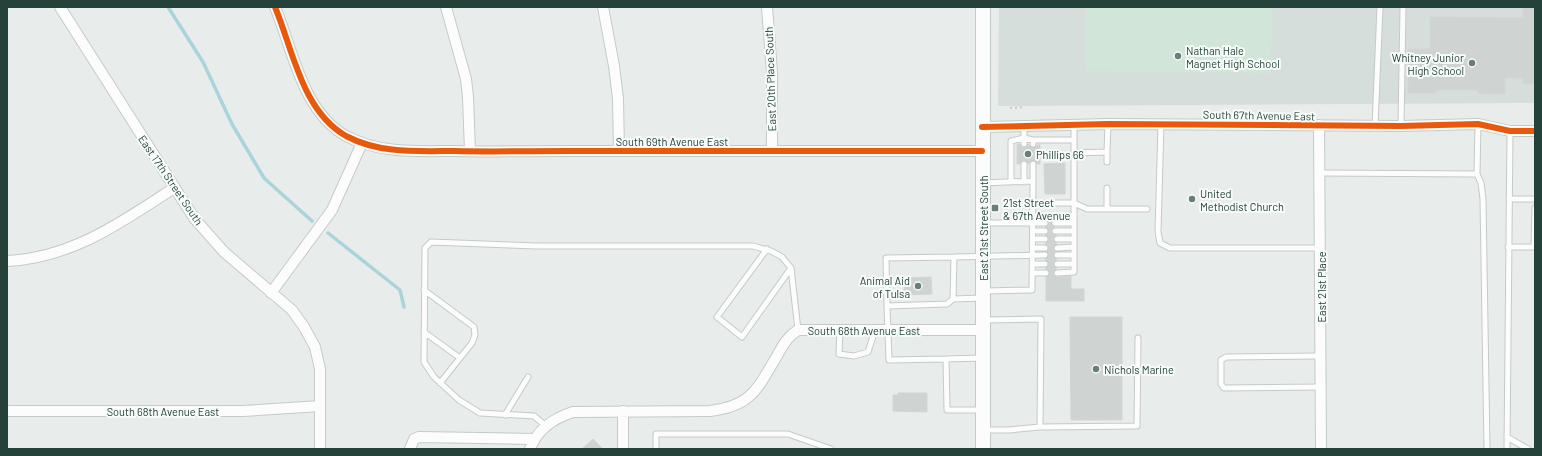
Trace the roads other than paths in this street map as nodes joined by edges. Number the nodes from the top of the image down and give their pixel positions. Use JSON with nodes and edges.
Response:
{"nodes":[{"id":1,"x":60,"y":7,"type":"edge"},
{"id":2,"x":274,"y":7,"type":"edge"},
{"id":3,"x":446,"y":7,"type":"edge"},
{"id":4,"x":603,"y":7,"type":"edge"},
{"id":5,"x":767,"y":7,"type":"edge"},
{"id":6,"x":982,"y":7,"type":"edge"},
{"id":7,"x":1380,"y":7,"type":"edge"},
{"id":8,"x":1404,"y":7,"type":"edge"},
{"id":9,"x":1074,"y":124,"type":"junction"},
{"id":10,"x":1108,"y":124,"type":"junction"},
{"id":11,"x":1161,"y":124,"type":"junction"},
{"id":12,"x":1478,"y":124,"type":"junction"},
{"id":13,"x":1024,"y":125,"type":"junction"},
{"id":14,"x":1319,"y":125,"type":"junction"},
{"id":15,"x":1375,"y":126,"type":"junction"},
{"id":16,"x":1401,"y":126,"type":"junction"},
{"id":17,"x":982,"y":127,"type":"junction"},
{"id":18,"x":1510,"y":130,"type":"junction"},
{"id":19,"x":1535,"y":131,"type":"edge"},
{"id":20,"x":1024,"y":138,"type":"junction"},
{"id":21,"x":1074,"y":140,"type":"junction"},
{"id":22,"x":362,"y":143,"type":"junction"},
{"id":23,"x":1024,"y":144,"type":"dead end"},
{"id":24,"x":470,"y":151,"type":"junction"},
{"id":25,"x":619,"y":151,"type":"junction"},
{"id":26,"x":772,"y":151,"type":"junction"},
{"id":27,"x":982,"y":151,"type":"junction"},
{"id":28,"x":1107,"y":152,"type":"junction"},
{"id":29,"x":1074,"y":153,"type":"junction"},
{"id":30,"x":1107,"y":162,"type":"dead end"},
{"id":31,"x":1024,"y":164,"type":"dead end"},
{"id":32,"x":1033,"y":164,"type":"dead end"},
{"id":33,"x":1320,"y":173,"type":"junction"},
{"id":34,"x":1477,"y":174,"type":"junction"},
{"id":35,"x":1033,"y":181,"type":"junction"},
{"id":36,"x":1011,"y":182,"type":"junction"},
{"id":37,"x":1024,"y":182,"type":"junction"},
{"id":38,"x":982,"y":183,"type":"junction"},
{"id":39,"x":174,"y":188,"type":"junction"},
{"id":40,"x":1107,"y":188,"type":"dead end"},
{"id":41,"x":1509,"y":199,"type":"junction"},
{"id":42,"x":1535,"y":199,"type":"edge"},
{"id":43,"x":1033,"y":203,"type":"junction"},
{"id":44,"x":1074,"y":203,"type":"junction"},
{"id":45,"x":1535,"y":208,"type":"edge"},
{"id":46,"x":1107,"y":209,"type":"junction"},
{"id":47,"x":1147,"y":209,"type":"dead end"},
{"id":48,"x":1033,"y":216,"type":"junction"},
{"id":49,"x":1045,"y":216,"type":"dead end"},
{"id":50,"x":1055,"y":216,"type":"dead end"},
{"id":51,"x":1074,"y":216,"type":"junction"},
{"id":52,"x":1055,"y":223,"type":"dead end"},
{"id":53,"x":1074,"y":223,"type":"junction"},
{"id":54,"x":983,"y":224,"type":"junction"},
{"id":55,"x":1033,"y":224,"type":"junction"},
{"id":56,"x":1045,"y":224,"type":"dead end"},
{"id":57,"x":1033,"y":231,"type":"junction"},
{"id":58,"x":1045,"y":231,"type":"dead end"},
{"id":59,"x":1055,"y":231,"type":"dead end"},
{"id":60,"x":1074,"y":231,"type":"junction"},
{"id":61,"x":1033,"y":239,"type":"junction"},
{"id":62,"x":1045,"y":239,"type":"dead end"},
{"id":63,"x":1057,"y":239,"type":"dead end"},
{"id":64,"x":1074,"y":239,"type":"junction"},
{"id":65,"x":1074,"y":247,"type":"junction"},
{"id":66,"x":1508,"y":247,"type":"junction"},
{"id":67,"x":1033,"y":248,"type":"junction"},
{"id":68,"x":1045,"y":248,"type":"dead end"},
{"id":69,"x":1057,"y":248,"type":"dead end"},
{"id":70,"x":1321,"y":248,"type":"junction"},
{"id":71,"x":767,"y":250,"type":"junction"},
{"id":72,"x":1045,"y":255,"type":"dead end"},
{"id":73,"x":1057,"y":255,"type":"dead end"},
{"id":74,"x":1074,"y":255,"type":"junction"},
{"id":75,"x":983,"y":256,"type":"junction"},
{"id":76,"x":1033,"y":256,"type":"junction"},
{"id":77,"x":954,"y":257,"type":"junction"},
{"id":78,"x":7,"y":261,"type":"edge"},
{"id":79,"x":1033,"y":264,"type":"junction"},
{"id":80,"x":1045,"y":264,"type":"dead end"},
{"id":81,"x":1057,"y":264,"type":"dead end"},
{"id":82,"x":1074,"y":264,"type":"junction"},
{"id":83,"x":791,"y":268,"type":"junction"},
{"id":84,"x":1032,"y":273,"type":"junction"},
{"id":85,"x":1046,"y":273,"type":"dead end"},
{"id":86,"x":1057,"y":273,"type":"dead end"},
{"id":87,"x":424,"y":290,"type":"junction"},
{"id":88,"x":271,"y":292,"type":"junction"},
{"id":89,"x":983,"y":295,"type":"junction"},
{"id":90,"x":953,"y":299,"type":"junction"},
{"id":91,"x":887,"y":306,"type":"junction"},
{"id":92,"x":983,"y":325,"type":"junction"},
{"id":93,"x":798,"y":330,"type":"junction"},
{"id":94,"x":840,"y":330,"type":"junction"},
{"id":95,"x":875,"y":330,"type":"junction"},
{"id":96,"x":889,"y":330,"type":"junction"},
{"id":97,"x":424,"y":332,"type":"junction"},
{"id":98,"x":1138,"y":338,"type":"dead end"},
{"id":99,"x":1321,"y":356,"type":"junction"},
{"id":100,"x":460,"y":358,"type":"junction"},
{"id":101,"x":983,"y":358,"type":"junction"},
{"id":102,"x":946,"y":359,"type":"junction"},
{"id":103,"x":528,"y":378,"type":"dead end"},
{"id":104,"x":440,"y":383,"type":"junction"},
{"id":105,"x":1321,"y":387,"type":"junction"},
{"id":106,"x":320,"y":406,"type":"junction"},
{"id":107,"x":983,"y":410,"type":"junction"},
{"id":108,"x":7,"y":411,"type":"edge"},
{"id":109,"x":623,"y":411,"type":"junction"},
{"id":110,"x":505,"y":415,"type":"junction"},
{"id":111,"x":546,"y":426,"type":"junction"},
{"id":112,"x":1040,"y":428,"type":"junction"},
{"id":113,"x":983,"y":430,"type":"junction"},
{"id":114,"x":1507,"y":437,"type":"junction"},
{"id":115,"x":532,"y":444,"type":"edge"},
{"id":116,"x":320,"y":449,"type":"edge"},
{"id":117,"x":410,"y":449,"type":"edge"},
{"id":118,"x":623,"y":449,"type":"edge"},
{"id":119,"x":656,"y":449,"type":"edge"},
{"id":120,"x":831,"y":449,"type":"edge"},
{"id":121,"x":983,"y":449,"type":"edge"},
{"id":122,"x":1321,"y":449,"type":"edge"},
{"id":123,"x":1487,"y":449,"type":"edge"},
{"id":124,"x":1507,"y":449,"type":"edge"},
{"id":125,"x":1528,"y":449,"type":"edge"}],
"edges":[{"from":1,"to":39,"type":"street","name":"East 17th Street South"},
{"from":2,"to":22,"type":"street","name":"South 69th Avenue East"},
{"from":3,"to":24,"type":"street"},
{"from":4,"to":25,"type":"street"},
{"from":5,"to":26,"type":"street","name":"East 20th Place South"},
{"from":6,"to":17,"type":"main road","name":"East 21st Street South"},
{"from":7,"to":15,"type":"lane"},
{"from":8,"to":16,"type":"lane"},
{"from":9,"to":10,"type":"street","name":"South 67th Avenue East"},
{"from":9,"to":13,"type":"street","name":"South 67th Avenue East"},
{"from":9,"to":21,"type":"lane"},
{"from":10,"to":11,"type":"street","name":"South 67th Avenue East"},
{"from":10,"to":28,"type":"lane"},
{"from":11,"to":14,"type":"street","name":"South 67th Avenue East"},
{"from":11,"to":70,"type":"lane"},
{"from":12,"to":16,"type":"street","name":"South 67th Avenue East"},
{"from":12,"to":18,"type":"street","name":"South 67th Avenue East"},
{"from":12,"to":34,"type":"lane"},
{"from":13,"to":17,"type":"street","name":"South 67th Avenue East"},
{"from":13,"to":20,"type":"lane"},
{"from":14,"to":15,"type":"street","name":"South 67th Avenue East"},
{"from":14,"to":33,"type":"street","name":"East 21st Place"},
{"from":15,"to":16,"type":"street","name":"South 67th Avenue East"},
{"from":17,"to":27,"type":"main road","name":"East 21st Street South"},
{"from":18,"to":19,"type":"street","name":"South 67th Avenue East"},
{"from":18,"to":41,"type":"lane"},
{"from":20,"to":21,"type":"lane"},
{"from":20,"to":23,"type":"lane"},
{"from":20,"to":36,"type":"lane"},
{"from":21,"to":29,"type":"lane"},
{"from":22,"to":24,"type":"street","name":"South 69th Avenue East"},
{"from":22,"to":88,"type":"street"},
{"from":24,"to":25,"type":"street","name":"South 69th Avenue East"},
{"from":25,"to":26,"type":"street","name":"South 69th Avenue East"},
{"from":26,"to":27,"type":"street","name":"South 69th Avenue East"},
{"from":27,"to":38,"type":"main road","name":"East 21st Street South"},
{"from":28,"to":29,"type":"lane"},
{"from":28,"to":30,"type":"lane"},
{"from":29,"to":44,"type":"lane"},
{"from":31,"to":37,"type":"lane"},
{"from":32,"to":35,"type":"lane"},
{"from":33,"to":34,"type":"lane"},
{"from":33,"to":70,"type":"street","name":"East 21st Place"},
{"from":34,"to":123,"type":"lane"},
{"from":35,"to":37,"type":"lane"},
{"from":35,"to":43,"type":"lane"},
{"from":36,"to":37,"type":"lane"},
{"from":36,"to":38,"type":"lane"},
{"from":38,"to":54,"type":"main road","name":"East 21st Street South"},
{"from":39,"to":78,"type":"street"},
{"from":39,"to":88,"type":"street","name":"East 17th Street South"},
{"from":40,"to":46,"type":"lane"},
{"from":41,"to":42,"type":"lane"},
{"from":41,"to":66,"type":"lane"},
{"from":43,"to":44,"type":"lane"},
{"from":43,"to":48,"type":"lane"},
{"from":44,"to":46,"type":"lane"},
{"from":44,"to":51,"type":"lane"},
{"from":45,"to":66,"type":"lane"},
{"from":46,"to":47,"type":"lane"},
{"from":48,"to":49,"type":"lane"},
{"from":48,"to":55,"type":"lane"},
{"from":50,"to":51,"type":"lane"},
{"from":51,"to":53,"type":"lane"},
{"from":52,"to":53,"type":"lane"},
{"from":53,"to":60,"type":"lane"},
{"from":54,"to":55,"type":"lane"},
{"from":54,"to":75,"type":"main road","name":"East 21st Street South"},
{"from":55,"to":56,"type":"lane"},
{"from":55,"to":57,"type":"lane"},
{"from":57,"to":58,"type":"lane"},
{"from":57,"to":61,"type":"lane"},
{"from":59,"to":60,"type":"lane"},
{"from":60,"to":64,"type":"lane"},
{"from":61,"to":62,"type":"lane"},
{"from":61,"to":67,"type":"lane"},
{"from":63,"to":64,"type":"lane"},
{"from":64,"to":65,"type":"lane"},
{"from":65,"to":69,"type":"lane"},
{"from":65,"to":74,"type":"lane"},
{"from":66,"to":114,"type":"lane"},
{"from":67,"to":68,"type":"lane"},
{"from":67,"to":76,"type":"lane"},
{"from":70,"to":99,"type":"street","name":"East 21st Place"},
{"from":71,"to":83,"type":"lane"},
{"from":71,"to":83,"type":"lane"},
{"from":71,"to":87,"type":"lane"},
{"from":72,"to":76,"type":"lane"},
{"from":73,"to":74,"type":"lane"},
{"from":74,"to":82,"type":"lane"},
{"from":75,"to":76,"type":"lane"},
{"from":75,"to":77,"type":"lane"},
{"from":75,"to":89,"type":"main road","name":"East 21st Street South"},
{"from":76,"to":79,"type":"lane"},
{"from":77,"to":90,"type":"lane"},
{"from":77,"to":91,"type":"lane"},
{"from":79,"to":80,"type":"lane"},
{"from":79,"to":84,"type":"lane"},
{"from":81,"to":82,"type":"lane"},
{"from":82,"to":86,"type":"lane"},
{"from":83,"to":93,"type":"lane"},
{"from":84,"to":85,"type":"lane"},
{"from":84,"to":89,"type":"lane"},
{"from":87,"to":97,"type":"lane"},
{"from":87,"to":100,"type":"lane"},
{"from":88,"to":106,"type":"street","name":"East 17th Street South"},
{"from":89,"to":90,"type":"lane"},
{"from":89,"to":92,"type":"main road","name":"East 21st Street South"},
{"from":90,"to":91,"type":"lane"},
{"from":91,"to":96,"type":"lane"},
{"from":92,"to":96,"type":"street","name":"South 68th Avenue East"},
{"from":92,"to":101,"type":"main road","name":"East 21st Street South"},
{"from":92,"to":112,"type":"lane"},
{"from":93,"to":94,"type":"street","name":"South 68th Avenue East"},
{"from":93,"to":109,"type":"street","name":"South 68th Avenue East"},
{"from":94,"to":95,"type":"street","name":"South 68th Avenue East"},
{"from":94,"to":95,"type":"lane"},
{"from":95,"to":96,"type":"street","name":"South 68th Avenue East"},
{"from":96,"to":102,"type":"lane"},
{"from":97,"to":100,"type":"lane"},
{"from":97,"to":104,"type":"lane"},
{"from":98,"to":112,"type":"lane"},
{"from":99,"to":105,"type":"street","name":"East 21st Place"},
{"from":99,"to":105,"type":"lane"},
{"from":100,"to":104,"type":"lane"},
{"from":101,"to":102,"type":"lane"},
{"from":101,"to":107,"type":"main road","name":"East 21st Street South"},
{"from":102,"to":107,"type":"lane"},
{"from":103,"to":110,"type":"lane"},
{"from":104,"to":110,"type":"lane"},
{"from":105,"to":122,"type":"street","name":"East 21st Place"},
{"from":106,"to":108,"type":"street","name":"South 68th Avenue East"},
{"from":106,"to":116,"type":"street","name":"East 17th Street South"},
{"from":107,"to":113,"type":"main road","name":"East 21st Street South"},
{"from":109,"to":111,"type":"street","name":"South 68th Avenue East"},
{"from":109,"to":118,"type":"street"},
{"from":110,"to":111,"type":"lane"},
{"from":111,"to":115,"type":"street","name":"South 68th Avenue East"},
{"from":112,"to":113,"type":"lane"},
{"from":113,"to":121,"type":"main road","name":"East 21st Street South"},
{"from":114,"to":124,"type":"lane"},
{"from":114,"to":125,"type":"lane"},
{"from":115,"to":117,"type":"street"},
{"from":119,"to":120,"type":"lane"}]}
